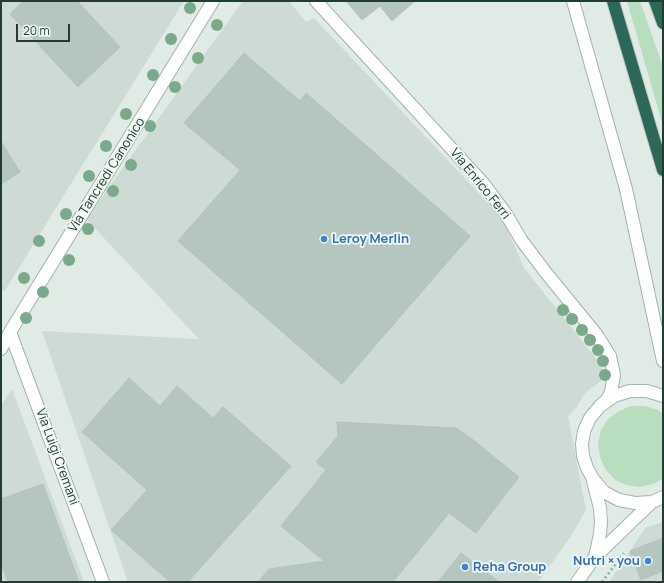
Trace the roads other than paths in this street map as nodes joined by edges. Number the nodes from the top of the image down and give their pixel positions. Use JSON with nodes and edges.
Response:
{"nodes":[{"id":1,"x":213,"y":1,"type":"edge"},
{"id":2,"x":316,"y":1,"type":"edge"},
{"id":3,"x":573,"y":1,"type":"edge"},
{"id":4,"x":613,"y":1,"type":"edge"},
{"id":5,"x":655,"y":1,"type":"edge"},
{"id":6,"x":663,"y":23,"type":"edge"},
{"id":7,"x":663,"y":170,"type":"edge"},
{"id":8,"x":10,"y":332,"type":"junction"},
{"id":9,"x":1,"y":349,"type":"edge"},
{"id":10,"x":663,"y":361,"type":"edge"},
{"id":11,"x":663,"y":396,"type":"edge"},
{"id":12,"x":600,"y":406,"type":"junction"},
{"id":13,"x":593,"y":479,"type":"junction"},
{"id":14,"x":658,"y":500,"type":"edge"},
{"id":15,"x":595,"y":557,"type":"junction"},
{"id":16,"x":103,"y":582,"type":"edge"},
{"id":17,"x":577,"y":582,"type":"edge"}],
"edges":[{"from":1,"to":8,"type":"street","name":"Via Tancredi Canonico"},
{"from":2,"to":12,"type":"street","name":"Via Enrico Ferri"},
{"from":3,"to":10,"type":"street"},
{"from":4,"to":7,"type":"highway"},
{"from":5,"to":6,"type":"highway"},
{"from":8,"to":9,"type":"street","name":"Via Tancredi Canonico"},
{"from":8,"to":16,"type":"street","name":"Via Luigi Cremani"},
{"from":11,"to":12,"type":"street"},
{"from":12,"to":13,"type":"street","name":"Via Enrico Ferri"},
{"from":13,"to":14,"type":"street"},
{"from":13,"to":15,"type":"street"},
{"from":14,"to":15,"type":"street"},
{"from":15,"to":17,"type":"street"}]}
